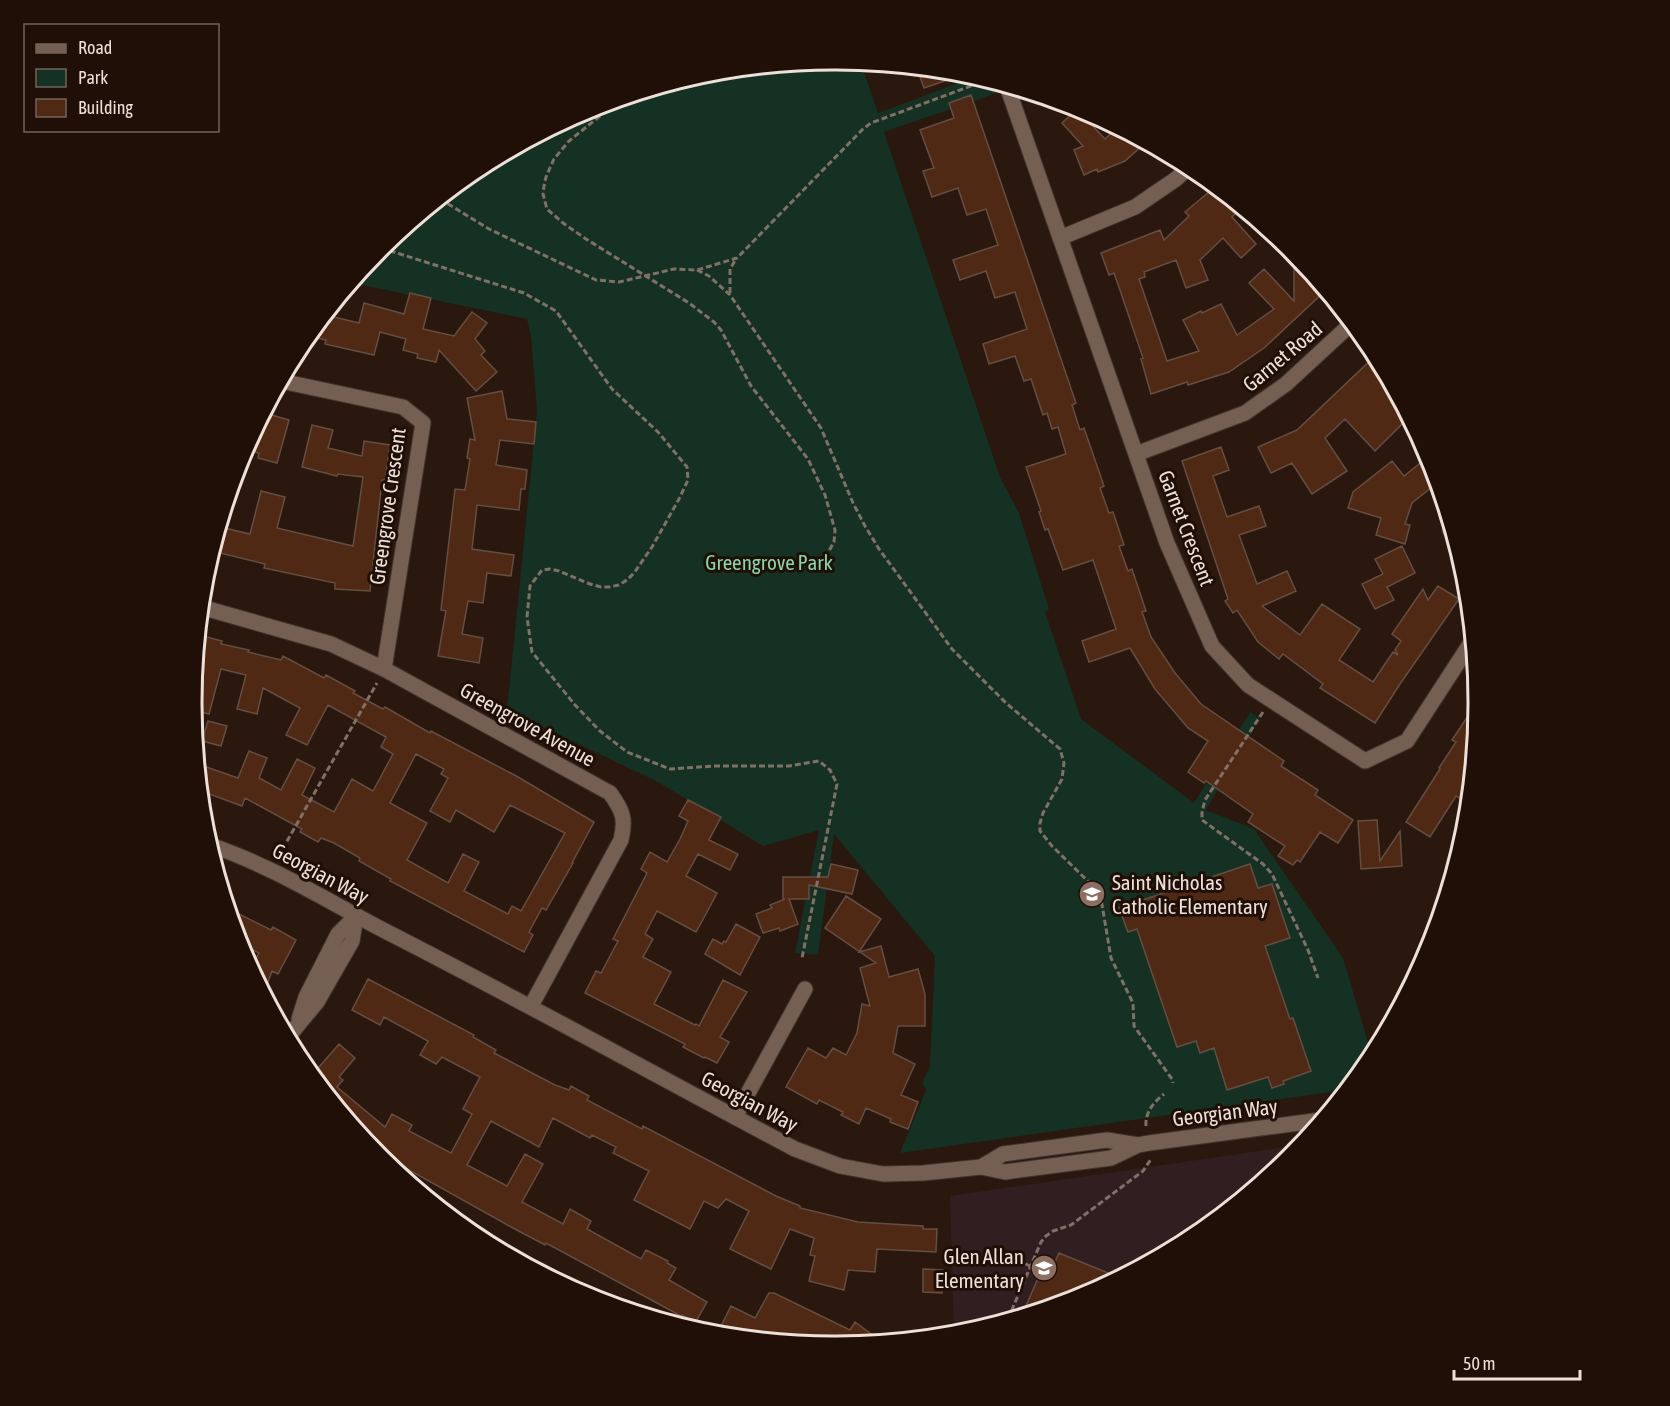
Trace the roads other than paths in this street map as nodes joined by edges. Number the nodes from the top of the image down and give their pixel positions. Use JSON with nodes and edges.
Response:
{"nodes":[{"id":1,"x":1010,"y":95,"type":"edge"},
{"id":2,"x":1181,"y":174,"type":"edge"},
{"id":3,"x":1060,"y":238,"type":"junction"},
{"id":4,"x":1345,"y":330,"type":"edge"},
{"id":5,"x":290,"y":383,"type":"edge"},
{"id":6,"x":1136,"y":454,"type":"junction"},
{"id":7,"x":210,"y":610,"type":"edge"},
{"id":8,"x":1465,"y":652,"type":"edge"},
{"id":9,"x":384,"y":669,"type":"junction"},
{"id":10,"x":220,"y":849,"type":"edge"},
{"id":11,"x":356,"y":916,"type":"junction"},
{"id":12,"x":805,"y":989,"type":"dead end"},
{"id":13,"x":531,"y":1006,"type":"junction"},
{"id":14,"x":294,"y":1030,"type":"edge"},
{"id":15,"x":735,"y":1117,"type":"junction"},
{"id":16,"x":1310,"y":1121,"type":"edge"}],
"edges":[{"from":1,"to":3,"type":"street","name":"Garnet Crescent"},
{"from":2,"to":3,"type":"street"},
{"from":3,"to":6,"type":"street","name":"Garnet Crescent"},
{"from":4,"to":6,"type":"street","name":"Garnet Road"},
{"from":5,"to":9,"type":"street","name":"Greengrove Crescent"},
{"from":6,"to":8,"type":"street","name":"Garnet Crescent"},
{"from":7,"to":9,"type":"street","name":"Greengrove Avenue"},
{"from":9,"to":13,"type":"street","name":"Greengrove Avenue"},
{"from":10,"to":11,"type":"street","name":"Georgian Way"},
{"from":11,"to":13,"type":"street","name":"Georgian Way"},
{"from":11,"to":14,"type":"street"},
{"from":12,"to":15,"type":"street"},
{"from":13,"to":15,"type":"street","name":"Georgian Way"},
{"from":15,"to":16,"type":"street","name":"Georgian Way"}]}
